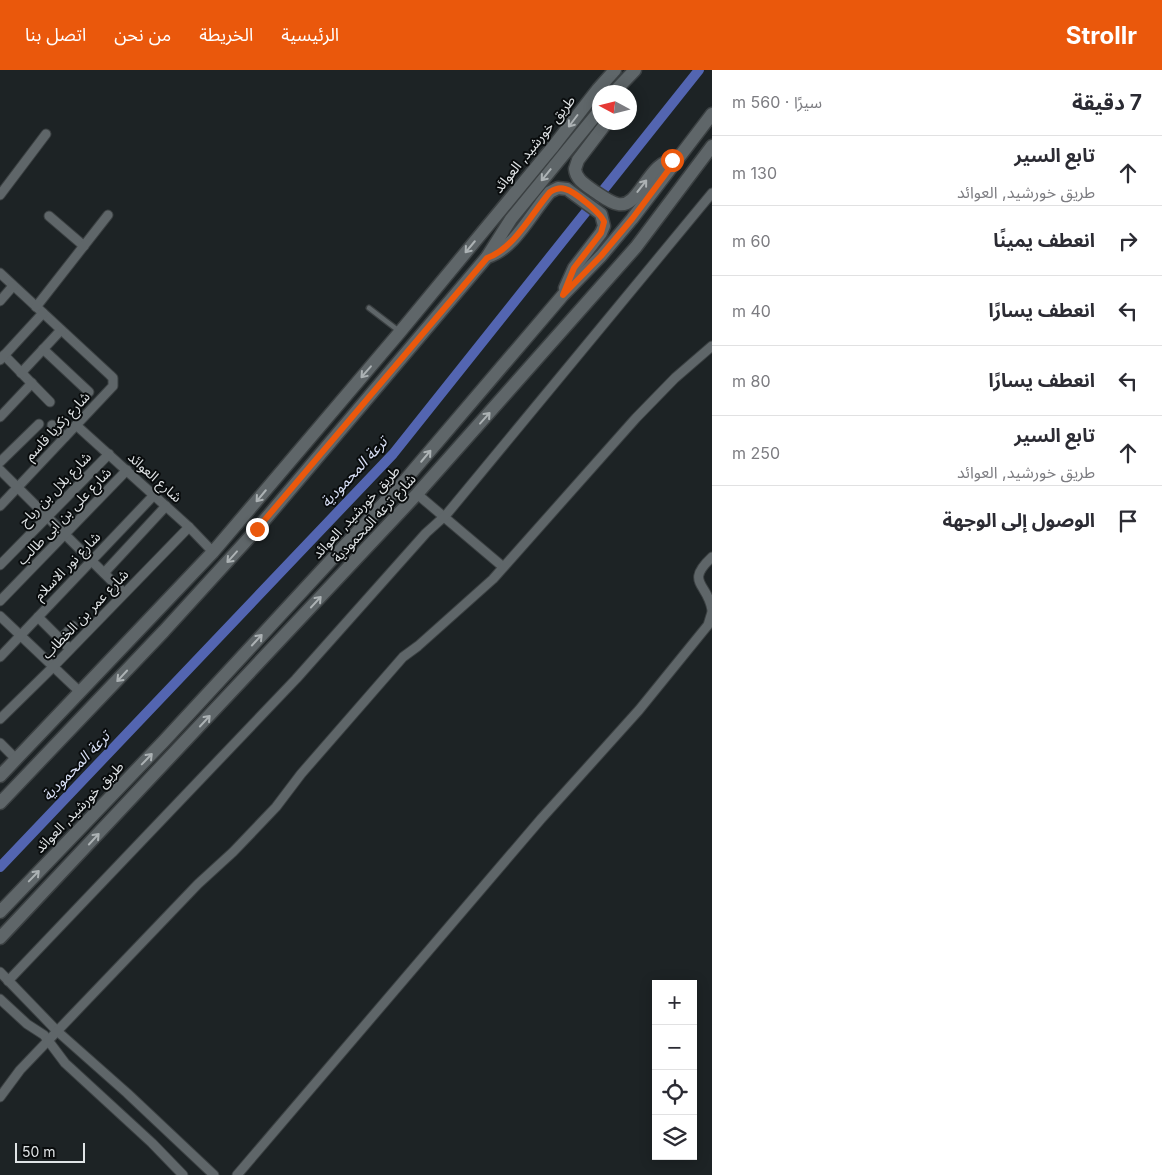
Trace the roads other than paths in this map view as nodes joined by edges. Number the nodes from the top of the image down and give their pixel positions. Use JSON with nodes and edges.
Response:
{"nodes":[{"id":1,"x":615,"y":70,"type":"edge"},
{"id":2,"x":634,"y":70,"type":"edge"},
{"id":3,"x":622,"y":85,"type":"edge"},
{"id":4,"x":712,"y":114,"type":"edge"},
{"id":5,"x":592,"y":120,"type":"edge"},
{"id":6,"x":601,"y":130,"type":"edge"},
{"id":7,"x":46,"y":134,"type":"dead end"},
{"id":8,"x":712,"y":146,"type":"edge"},
{"id":9,"x":676,"y":160,"type":"junction"},
{"id":10,"x":712,"y":193,"type":"edge"},
{"id":11,"x":0,"y":195,"type":"edge"},
{"id":12,"x":108,"y":215,"type":"dead end"},
{"id":13,"x":50,"y":216,"type":"dead end"},
{"id":14,"x":84,"y":246,"type":"junction"},
{"id":15,"x":487,"y":258,"type":"junction"},
{"id":16,"x":0,"y":273,"type":"edge"},
{"id":17,"x":13,"y":286,"type":"junction"},
{"id":18,"x":563,"y":295,"type":"junction"},
{"id":19,"x":0,"y":301,"type":"edge"},
{"id":20,"x":36,"y":307,"type":"junction"},
{"id":21,"x":369,"y":308,"type":"dead end"},
{"id":22,"x":44,"y":313,"type":"junction"},
{"id":23,"x":61,"y":330,"type":"junction"},
{"id":24,"x":400,"y":332,"type":"junction"},
{"id":25,"x":712,"y":346,"type":"edge"},
{"id":26,"x":43,"y":349,"type":"junction"},
{"id":27,"x":2,"y":358,"type":"edge"},
{"id":28,"x":21,"y":372,"type":"junction"},
{"id":29,"x":32,"y":384,"type":"junction"},
{"id":30,"x":89,"y":392,"type":"dead end"},
{"id":31,"x":50,"y":402,"type":"dead end"},
{"id":32,"x":0,"y":417,"type":"edge"},
{"id":33,"x":39,"y":424,"type":"dead end"},
{"id":34,"x":76,"y":424,"type":"junction"},
{"id":35,"x":52,"y":425,"type":"dead end"},
{"id":36,"x":65,"y":437,"type":"junction"},
{"id":37,"x":108,"y":454,"type":"junction"},
{"id":38,"x":0,"y":462,"type":"edge"},
{"id":39,"x":0,"y":470,"type":"edge"},
{"id":40,"x":127,"y":470,"type":"junction"},
{"id":41,"x":18,"y":488,"type":"junction"},
{"id":42,"x":417,"y":494,"type":"junction"},
{"id":43,"x":154,"y":495,"type":"junction"},
{"id":44,"x":0,"y":506,"type":"edge"},
{"id":45,"x":166,"y":506,"type":"junction"},
{"id":46,"x":47,"y":517,"type":"junction"},
{"id":47,"x":444,"y":517,"type":"junction"},
{"id":48,"x":189,"y":527,"type":"junction"},
{"id":49,"x":65,"y":534,"type":"junction"},
{"id":50,"x":213,"y":552,"type":"junction"},
{"id":51,"x":712,"y":557,"type":"edge"},
{"id":52,"x":91,"y":561,"type":"junction"},
{"id":53,"x":0,"y":565,"type":"edge"},
{"id":54,"x":502,"y":566,"type":"junction"},
{"id":55,"x":104,"y":573,"type":"junction"},
{"id":56,"x":124,"y":594,"type":"junction"},
{"id":57,"x":0,"y":601,"type":"edge"},
{"id":58,"x":712,"y":611,"type":"edge"},
{"id":59,"x":0,"y":616,"type":"edge"},
{"id":60,"x":38,"y":617,"type":"junction"},
{"id":61,"x":73,"y":626,"type":"dead end"},
{"id":62,"x":20,"y":636,"type":"junction"},
{"id":63,"x":61,"y":639,"type":"junction"},
{"id":64,"x":70,"y":649,"type":"junction"},
{"id":65,"x":0,"y":657,"type":"edge"},
{"id":66,"x":53,"y":667,"type":"junction"},
{"id":67,"x":80,"y":692,"type":"junction"},
{"id":68,"x":0,"y":719,"type":"edge"},
{"id":69,"x":0,"y":743,"type":"edge"},
{"id":70,"x":16,"y":759,"type":"junction"},
{"id":71,"x":0,"y":776,"type":"edge"},
{"id":72,"x":0,"y":803,"type":"edge"},
{"id":73,"x":4,"y":907,"type":"edge"},
{"id":74,"x":0,"y":918,"type":"edge"},
{"id":75,"x":0,"y":938,"type":"edge"},
{"id":76,"x":0,"y":972,"type":"edge"},
{"id":77,"x":8,"y":981,"type":"junction"},
{"id":78,"x":0,"y":999,"type":"edge"},
{"id":79,"x":57,"y":1031,"type":"junction"},
{"id":80,"x":48,"y":1041,"type":"junction"},
{"id":81,"x":0,"y":1097,"type":"edge"},
{"id":82,"x":183,"y":1175,"type":"edge"},
{"id":83,"x":214,"y":1175,"type":"edge"},
{"id":84,"x":237,"y":1175,"type":"edge"}],
"edges":[{"from":1,"to":24,"type":"main road","name":"طريق خورشيد, العوائد","one_way":true},
{"from":2,"to":3,"type":"main road"},
{"from":4,"to":9,"type":"main road","name":"طريق خورشيد, العوائد"},
{"from":5,"to":15,"type":"main road","name":"طريق خورشيد, العوائد","one_way":true},
{"from":6,"to":9,"type":"main road","one_way":true},
{"from":7,"to":11,"type":"street"},
{"from":42,"to":8,"type":"main road","name":"شارع ترعه المحمودية","one_way":true},
{"from":9,"to":18,"type":"main road","name":"طريق خورشيد, العوائد"},
{"from":10,"to":47,"type":"street"},
{"from":12,"to":14,"type":"street"},
{"from":13,"to":14,"type":"street"},
{"from":14,"to":20,"type":"street"},
{"from":15,"to":18,"type":"main road"},
{"from":15,"to":72,"type":"main road","name":"طريق خورشيد, العوائد","one_way":true},
{"from":16,"to":17,"type":"street"},
{"from":17,"to":19,"type":"street"},
{"from":17,"to":20,"type":"street"},
{"from":73,"to":18,"type":"main road","name":"طريق خورشيد, العوائد","one_way":true},
{"from":20,"to":22,"type":"street"},
{"from":21,"to":24,"type":"lane"},
{"from":22,"to":23,"type":"street"},
{"from":22,"to":27,"type":"street"},
{"from":23,"to":26,"type":"street"},
{"from":23,"to":34,"type":"street","name":"شارع زكريا قاسم"},
{"from":24,"to":50,"type":"main road","name":"طريق خورشيد, العوائد","one_way":true},
{"from":25,"to":54,"type":"street"},
{"from":26,"to":28,"type":"street"},
{"from":26,"to":30,"type":"street"},
{"from":27,"to":28,"type":"street"},
{"from":28,"to":29,"type":"street"},
{"from":29,"to":31,"type":"street"},
{"from":29,"to":32,"type":"street"},
{"from":33,"to":38,"type":"street"},
{"from":34,"to":36,"type":"street","name":"شارع زكريا قاسم"},
{"from":34,"to":37,"type":"street","name":"شارع العوائد"},
{"from":35,"to":36,"type":"street"},
{"from":36,"to":41,"type":"street","name":"شارع زكريا قاسم"},
{"from":37,"to":40,"type":"street","name":"شارع العوائد"},
{"from":37,"to":46,"type":"street","name":"شارع بلال بن رباح"},
{"from":39,"to":41,"type":"street"},
{"from":40,"to":43,"type":"street","name":"شارع العوائد"},
{"from":40,"to":49,"type":"street","name":"شارع على بن ابى طالب"},
{"from":41,"to":44,"type":"street","name":"شارع زكريا قاسم"},
{"from":41,"to":46,"type":"street"},
{"from":42,"to":47,"type":"street"},
{"from":75,"to":42,"type":"main road","name":"شارع ترعه المحمودية","one_way":true},
{"from":43,"to":45,"type":"street","name":"شارع العوائد"},
{"from":43,"to":52,"type":"street","name":"شارع نور الاسلام"},
{"from":45,"to":48,"type":"street","name":"شارع العوائد"},
{"from":45,"to":55,"type":"street"},
{"from":46,"to":49,"type":"street"},
{"from":46,"to":53,"type":"street","name":"شارع بلال بن رباح"},
{"from":47,"to":54,"type":"street"},
{"from":47,"to":77,"type":"street"},
{"from":48,"to":50,"type":"street","name":"شارع العوائد"},
{"from":48,"to":56,"type":"street","name":"شارع عمر بن الخطاب"},
{"from":49,"to":52,"type":"street"},
{"from":49,"to":57,"type":"street","name":"شارع على بن ابى طالب"},
{"from":50,"to":67,"type":"main road","name":"طريق خورشيد, العوائد"},
{"from":51,"to":58,"type":"street"},
{"from":52,"to":55,"type":"street"},
{"from":52,"to":60,"type":"street","name":"شارع نور الاسلام"},
{"from":54,"to":79,"type":"street"},
{"from":55,"to":56,"type":"street"},
{"from":56,"to":64,"type":"street","name":"شارع عمر بن الخطاب"},
{"from":58,"to":84,"type":"street"},
{"from":59,"to":62,"type":"street"},
{"from":60,"to":62,"type":"street","name":"شارع نور الاسلام"},
{"from":60,"to":63,"type":"street"},
{"from":61,"to":63,"type":"street"},
{"from":62,"to":65,"type":"street","name":"شارع نور الاسلام"},
{"from":62,"to":66,"type":"street"},
{"from":63,"to":64,"type":"street"},
{"from":64,"to":66,"type":"street","name":"شارع عمر بن الخطاب"},
{"from":66,"to":67,"type":"street"},
{"from":66,"to":68,"type":"street","name":"شارع عمر بن الخطاب"},
{"from":67,"to":70,"type":"main road","name":"طريق خورشيد, العوائد"},
{"from":69,"to":70,"type":"street"},
{"from":70,"to":71,"type":"main road","name":"طريق خورشيد, العوائد"},
{"from":73,"to":74,"type":"main road","name":"طريق خورشيد, العوائد"},
{"from":76,"to":77,"type":"street"},
{"from":77,"to":79,"type":"street"},
{"from":78,"to":80,"type":"street"},
{"from":79,"to":80,"type":"street"},
{"from":79,"to":83,"type":"street"},
{"from":80,"to":81,"type":"street"},
{"from":80,"to":82,"type":"street"}]}
